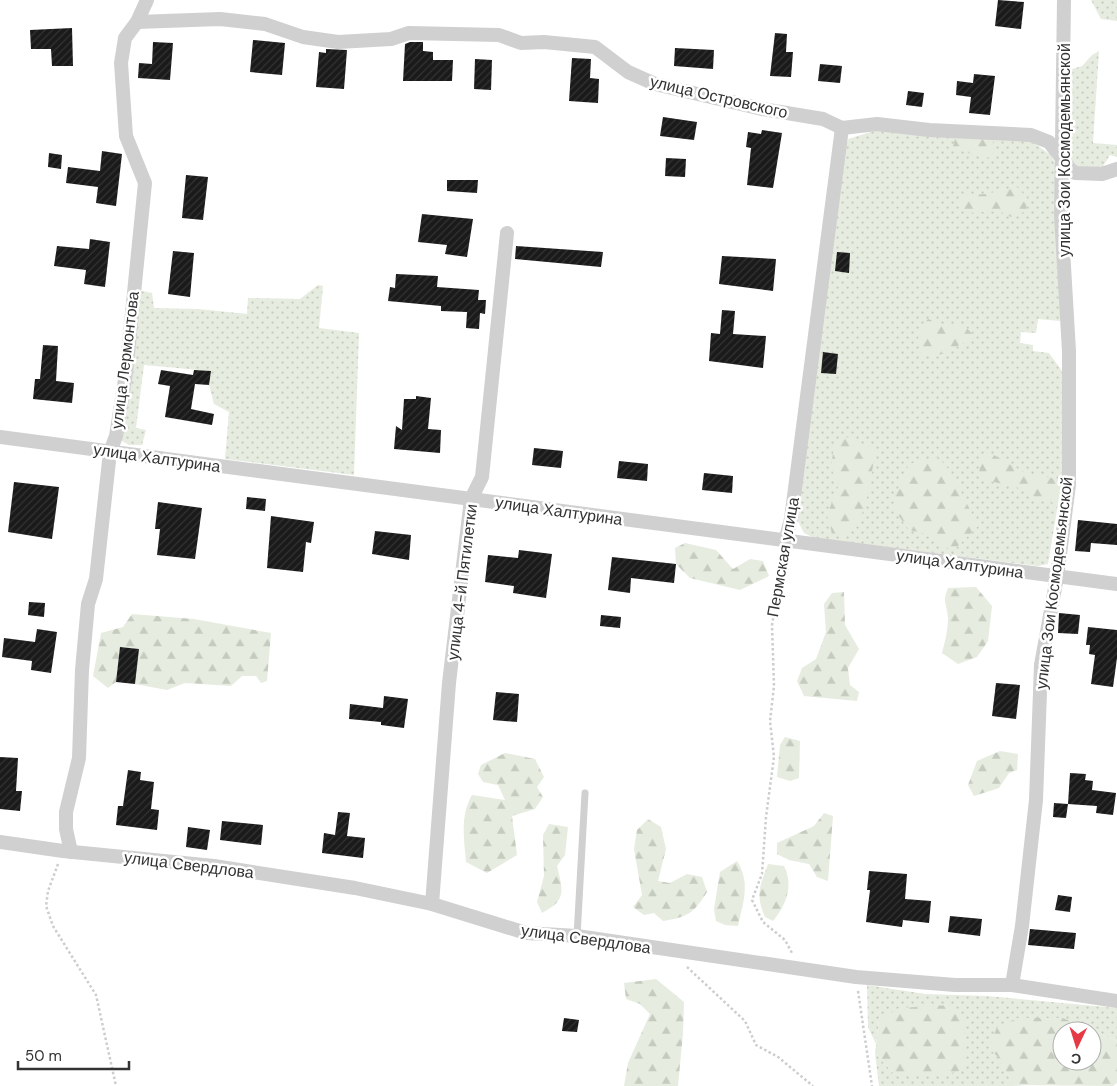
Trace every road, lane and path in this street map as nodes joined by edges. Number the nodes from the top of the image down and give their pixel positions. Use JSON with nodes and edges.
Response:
{"nodes":[{"id":1,"x":147,"y":0,"type":"edge"},
{"id":2,"x":1064,"y":0,"type":"edge"},
{"id":3,"x":136,"y":22,"type":"junction"},
{"id":4,"x":842,"y":128,"type":"junction"},
{"id":5,"x":1062,"y":157,"type":"junction"},
{"id":6,"x":1117,"y":169,"type":"edge"},
{"id":7,"x":507,"y":233,"type":"dead end"},
{"id":8,"x":0,"y":437,"type":"edge"},
{"id":9,"x":110,"y":452,"type":"junction"},
{"id":10,"x":471,"y":499,"type":"junction"},
{"id":11,"x":785,"y":541,"type":"junction"},
{"id":12,"x":1057,"y":576,"type":"junction"},
{"id":13,"x":1117,"y":584,"type":"edge"},
{"id":14,"x":585,"y":793,"type":"dead end"},
{"id":15,"x":0,"y":842,"type":"edge"},
{"id":16,"x":67,"y":852,"type":"junction"},
{"id":17,"x":432,"y":904,"type":"junction"},
{"id":18,"x":577,"y":936,"type":"junction"},
{"id":19,"x":670,"y":951,"type":"junction"},
{"id":20,"x":801,"y":969,"type":"junction"},
{"id":21,"x":856,"y":977,"type":"junction"},
{"id":22,"x":1012,"y":985,"type":"junction"},
{"id":23,"x":1117,"y":1001,"type":"edge"},
{"id":24,"x":116,"y":1086,"type":"edge"},
{"id":25,"x":813,"y":1086,"type":"edge"},
{"id":26,"x":872,"y":1086,"type":"edge"}],
"edges":[{"from":1,"to":3,"type":"street","name":"улица Лермонтова"},
{"from":2,"to":5,"type":"street","name":"улица Зои Космодемьянской"},
{"from":3,"to":4,"type":"street","name":"улица Островского"},
{"from":3,"to":9,"type":"street","name":"улица Лермонтова"},
{"from":4,"to":5,"type":"street","name":"улица Островского"},
{"from":4,"to":11,"type":"street","name":"Пермская улица"},
{"from":5,"to":6,"type":"street","name":"улица Островского"},
{"from":5,"to":12,"type":"street","name":"улица Зои Космодемьянской"},
{"from":7,"to":10,"type":"street","name":"улица 4-й Пятилетки"},
{"from":8,"to":9,"type":"street","name":"улица Халтурина"},
{"from":9,"to":10,"type":"street","name":"улица Халтурина"},
{"from":9,"to":16,"type":"street","name":"улица Лермонтова"},
{"from":10,"to":11,"type":"street","name":"улица Халтурина"},
{"from":10,"to":17,"type":"street","name":"улица 4-й Пятилетки"},
{"from":11,"to":12,"type":"street","name":"улица Халтурина"},
{"from":11,"to":20,"type":"path","name":"Пермская улица"},
{"from":12,"to":13,"type":"street","name":"улица Халтурина"},
{"from":12,"to":22,"type":"street","name":"улица Зои Космодемьянской"},
{"from":14,"to":18,"type":"lane"},
{"from":15,"to":16,"type":"street","name":"улица Свердлова"},
{"from":16,"to":17,"type":"street","name":"улица Свердлова"},
{"from":16,"to":24,"type":"path"},
{"from":17,"to":18,"type":"street","name":"улица Свердлова"},
{"from":18,"to":19,"type":"street","name":"улица Свердлова"},
{"from":19,"to":20,"type":"street","name":"улица Свердлова"},
{"from":19,"to":25,"type":"path"},
{"from":20,"to":21,"type":"street","name":"улица Свердлова"},
{"from":21,"to":22,"type":"street","name":"улица Свердлова"},
{"from":21,"to":26,"type":"path"},
{"from":22,"to":23,"type":"street","name":"улица Свердлова"}]}
